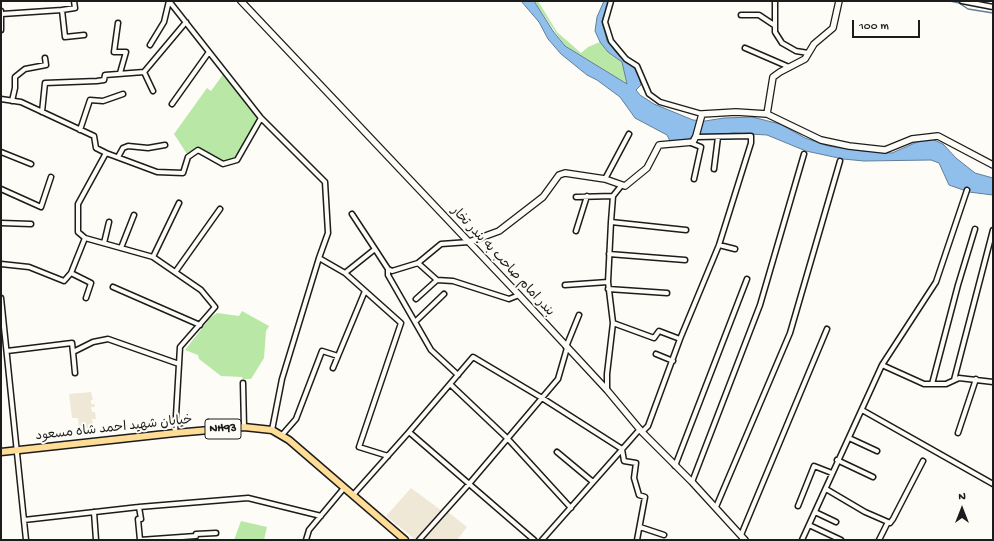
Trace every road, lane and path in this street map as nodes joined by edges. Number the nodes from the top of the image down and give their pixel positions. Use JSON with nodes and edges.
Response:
{"nodes":[{"id":1,"x":74,"y":1,"type":"edge"},
{"id":2,"x":169,"y":1,"type":"edge"},
{"id":3,"x":241,"y":1,"type":"edge"},
{"id":4,"x":611,"y":1,"type":"edge"},
{"id":5,"x":775,"y":1,"type":"edge"},
{"id":6,"x":839,"y":1,"type":"edge"},
{"id":7,"x":962,"y":1,"type":"edge"},
{"id":8,"x":993,"y":7,"type":"edge"},
{"id":9,"x":62,"y":10,"type":"junction"},
{"id":10,"x":1,"y":13,"type":"edge"},
{"id":11,"x":741,"y":15,"type":"dead end"},
{"id":12,"x":186,"y":22,"type":"junction"},
{"id":13,"x":118,"y":23,"type":"dead end"},
{"id":14,"x":774,"y":25,"type":"junction"},
{"id":15,"x":1,"y":30,"type":"edge"},
{"id":16,"x":84,"y":35,"type":"dead end"},
{"id":17,"x":150,"y":45,"type":"dead end"},
{"id":18,"x":745,"y":48,"type":"dead end"},
{"id":19,"x":209,"y":52,"type":"junction"},
{"id":20,"x":808,"y":53,"type":"junction"},
{"id":21,"x":45,"y":58,"type":"dead end"},
{"id":22,"x":788,"y":67,"type":"junction"},
{"id":23,"x":144,"y":72,"type":"junction"},
{"id":24,"x":120,"y":73,"type":"junction"},
{"id":25,"x":153,"y":91,"type":"dead end"},
{"id":26,"x":123,"y":94,"type":"dead end"},
{"id":27,"x":1,"y":99,"type":"edge"},
{"id":28,"x":12,"y":101,"type":"junction"},
{"id":29,"x":172,"y":104,"type":"dead end"},
{"id":30,"x":42,"y":112,"type":"junction"},
{"id":31,"x":767,"y":114,"type":"junction"},
{"id":32,"x":701,"y":116,"type":"junction"},
{"id":33,"x":261,"y":118,"type":"junction"},
{"id":34,"x":80,"y":130,"type":"junction"},
{"id":35,"x":629,"y":134,"type":"dead end"},
{"id":36,"x":696,"y":137,"type":"junction"},
{"id":37,"x":718,"y":137,"type":"junction"},
{"id":38,"x":691,"y":143,"type":"junction"},
{"id":39,"x":165,"y":145,"type":"dead end"},
{"id":40,"x":1,"y":152,"type":"edge"},
{"id":41,"x":106,"y":153,"type":"junction"},
{"id":42,"x":804,"y":154,"type":"dead end"},
{"id":43,"x":118,"y":158,"type":"junction"},
{"id":44,"x":840,"y":161,"type":"dead end"},
{"id":45,"x":31,"y":164,"type":"dead end"},
{"id":46,"x":993,"y":165,"type":"edge"},
{"id":47,"x":714,"y":169,"type":"dead end"},
{"id":48,"x":51,"y":177,"type":"dead end"},
{"id":49,"x":605,"y":179,"type":"junction"},
{"id":50,"x":694,"y":179,"type":"dead end"},
{"id":51,"x":621,"y":186,"type":"junction"},
{"id":52,"x":1,"y":189,"type":"edge"},
{"id":53,"x":967,"y":190,"type":"dead end"},
{"id":54,"x":587,"y":196,"type":"junction"},
{"id":55,"x":614,"y":196,"type":"junction"},
{"id":56,"x":576,"y":197,"type":"dead end"},
{"id":57,"x":179,"y":203,"type":"dead end"},
{"id":58,"x":220,"y":208,"type":"dead end"},
{"id":59,"x":352,"y":214,"type":"dead end"},
{"id":60,"x":134,"y":215,"type":"dead end"},
{"id":61,"x":109,"y":222,"type":"dead end"},
{"id":62,"x":610,"y":222,"type":"junction"},
{"id":63,"x":1,"y":223,"type":"edge"},
{"id":64,"x":30,"y":224,"type":"dead end"},
{"id":65,"x":975,"y":229,"type":"dead end"},
{"id":66,"x":686,"y":230,"type":"dead end"},
{"id":67,"x":993,"y":230,"type":"edge"},
{"id":68,"x":576,"y":231,"type":"dead end"},
{"id":69,"x":85,"y":238,"type":"junction"},
{"id":70,"x":469,"y":242,"type":"junction"},
{"id":71,"x":104,"y":243,"type":"junction"},
{"id":72,"x":719,"y":245,"type":"junction"},
{"id":73,"x":121,"y":248,"type":"junction"},
{"id":74,"x":375,"y":248,"type":"junction"},
{"id":75,"x":735,"y":248,"type":"dead end"},
{"id":76,"x":609,"y":254,"type":"junction"},
{"id":77,"x":153,"y":257,"type":"junction"},
{"id":78,"x":319,"y":258,"type":"junction"},
{"id":79,"x":685,"y":260,"type":"dead end"},
{"id":80,"x":418,"y":263,"type":"junction"},
{"id":81,"x":1,"y":264,"type":"edge"},
{"id":82,"x":388,"y":269,"type":"junction"},
{"id":83,"x":176,"y":271,"type":"junction"},
{"id":84,"x":71,"y":273,"type":"junction"},
{"id":85,"x":345,"y":273,"type":"junction"},
{"id":86,"x":747,"y":279,"type":"dead end"},
{"id":87,"x":437,"y":280,"type":"junction"},
{"id":88,"x":608,"y":282,"type":"junction"},
{"id":89,"x":565,"y":285,"type":"dead end"},
{"id":90,"x":113,"y":286,"type":"dead end"},
{"id":91,"x":608,"y":289,"type":"junction"},
{"id":92,"x":366,"y":291,"type":"junction"},
{"id":93,"x":667,"y":293,"type":"dead end"},
{"id":94,"x":444,"y":294,"type":"dead end"},
{"id":95,"x":519,"y":295,"type":"junction"},
{"id":96,"x":1,"y":298,"type":"edge"},
{"id":97,"x":86,"y":298,"type":"dead end"},
{"id":98,"x":416,"y":299,"type":"dead end"},
{"id":99,"x":579,"y":315,"type":"dead end"},
{"id":100,"x":416,"y":321,"type":"junction"},
{"id":101,"x":613,"y":323,"type":"junction"},
{"id":102,"x":200,"y":325,"type":"junction"},
{"id":103,"x":827,"y":329,"type":"dead end"},
{"id":104,"x":680,"y":339,"type":"junction"},
{"id":105,"x":567,"y":348,"type":"junction"},
{"id":106,"x":6,"y":351,"type":"junction"},
{"id":107,"x":73,"y":352,"type":"junction"},
{"id":108,"x":656,"y":354,"type":"dead end"},
{"id":109,"x":338,"y":356,"type":"junction"},
{"id":110,"x":673,"y":361,"type":"junction"},
{"id":111,"x":179,"y":364,"type":"junction"},
{"id":112,"x":882,"y":365,"type":"junction"},
{"id":113,"x":333,"y":368,"type":"dead end"},
{"id":114,"x":75,"y":373,"type":"dead end"},
{"id":115,"x":458,"y":375,"type":"junction"},
{"id":116,"x":976,"y":379,"type":"junction"},
{"id":117,"x":954,"y":380,"type":"junction"},
{"id":118,"x":993,"y":382,"type":"edge"},
{"id":119,"x":242,"y":383,"type":"dead end"},
{"id":120,"x":450,"y":384,"type":"junction"},
{"id":121,"x":932,"y":384,"type":"junction"},
{"id":122,"x":607,"y":390,"type":"junction"},
{"id":123,"x":542,"y":398,"type":"junction"},
{"id":124,"x":862,"y":410,"type":"junction"},
{"id":125,"x":244,"y":427,"type":"junction"},
{"id":126,"x":272,"y":430,"type":"junction"},
{"id":127,"x":641,"y":431,"type":"junction"},
{"id":128,"x":409,"y":432,"type":"junction"},
{"id":129,"x":175,"y":433,"type":"junction"},
{"id":130,"x":958,"y":434,"type":"dead end"},
{"id":131,"x":282,"y":435,"type":"junction"},
{"id":132,"x":849,"y":438,"type":"junction"},
{"id":133,"x":508,"y":439,"type":"junction"},
{"id":134,"x":622,"y":449,"type":"junction"},
{"id":135,"x":17,"y":450,"type":"junction"},
{"id":136,"x":877,"y":451,"type":"dead end"},
{"id":137,"x":1,"y":452,"type":"edge"},
{"id":138,"x":557,"y":452,"type":"dead end"},
{"id":139,"x":388,"y":456,"type":"junction"},
{"id":140,"x":837,"y":460,"type":"junction"},
{"id":141,"x":923,"y":461,"type":"dead end"},
{"id":142,"x":675,"y":466,"type":"junction"},
{"id":143,"x":832,"y":473,"type":"junction"},
{"id":144,"x":873,"y":477,"type":"dead end"},
{"id":145,"x":593,"y":482,"type":"junction"},
{"id":146,"x":692,"y":482,"type":"junction"},
{"id":147,"x":469,"y":484,"type":"junction"},
{"id":148,"x":993,"y":484,"type":"edge"},
{"id":149,"x":344,"y":488,"type":"junction"},
{"id":150,"x":826,"y":489,"type":"junction"},
{"id":151,"x":353,"y":495,"type":"junction"},
{"id":152,"x":798,"y":506,"type":"dead end"},
{"id":153,"x":139,"y":507,"type":"junction"},
{"id":154,"x":716,"y":507,"type":"junction"},
{"id":155,"x":571,"y":508,"type":"junction"},
{"id":156,"x":94,"y":512,"type":"junction"},
{"id":157,"x":815,"y":512,"type":"junction"},
{"id":158,"x":321,"y":516,"type":"junction"},
{"id":159,"x":24,"y":520,"type":"junction"},
{"id":160,"x":836,"y":522,"type":"dead end"},
{"id":161,"x":888,"y":522,"type":"junction"},
{"id":162,"x":809,"y":525,"type":"junction"},
{"id":163,"x":640,"y":527,"type":"junction"},
{"id":164,"x":216,"y":533,"type":"dead end"},
{"id":165,"x":664,"y":535,"type":"dead end"},
{"id":166,"x":743,"y":538,"type":"edge"},
{"id":167,"x":402,"y":539,"type":"edge"},
{"id":168,"x":26,"y":540,"type":"edge"},
{"id":169,"x":96,"y":540,"type":"edge"},
{"id":170,"x":306,"y":540,"type":"edge"},
{"id":171,"x":419,"y":540,"type":"edge"},
{"id":172,"x":534,"y":540,"type":"edge"},
{"id":173,"x":542,"y":540,"type":"edge"},
{"id":174,"x":637,"y":540,"type":"edge"},
{"id":175,"x":802,"y":540,"type":"edge"},
{"id":176,"x":841,"y":540,"type":"edge"},
{"id":177,"x":879,"y":540,"type":"edge"}],
"edges":[{"from":1,"to":9,"type":"street"},
{"from":2,"to":12,"type":"street"},
{"from":2,"to":17,"type":"street"},
{"from":3,"to":70,"type":"street","name":"بندر امام صاحب به بندر تخار"},
{"from":4,"to":32,"type":"street"},
{"from":5,"to":14,"type":"street"},
{"from":6,"to":20,"type":"street"},
{"from":7,"to":8,"type":"street"},
{"from":9,"to":10,"type":"street"},
{"from":9,"to":16,"type":"street"},
{"from":10,"to":15,"type":"street"},
{"from":11,"to":14,"type":"street"},
{"from":12,"to":19,"type":"street"},
{"from":12,"to":23,"type":"street"},
{"from":13,"to":24,"type":"street"},
{"from":14,"to":20,"type":"street"},
{"from":18,"to":22,"type":"street"},
{"from":19,"to":29,"type":"street"},
{"from":19,"to":33,"type":"street"},
{"from":20,"to":22,"type":"street"},
{"from":21,"to":28,"type":"street"},
{"from":22,"to":31,"type":"street"},
{"from":23,"to":24,"type":"street"},
{"from":23,"to":25,"type":"street"},
{"from":24,"to":30,"type":"street"},
{"from":26,"to":34,"type":"street"},
{"from":27,"to":28,"type":"street"},
{"from":28,"to":30,"type":"street"},
{"from":30,"to":34,"type":"street"},
{"from":31,"to":32,"type":"street"},
{"from":31,"to":46,"type":"street"},
{"from":32,"to":36,"type":"street"},
{"from":33,"to":43,"type":"street"},
{"from":33,"to":78,"type":"street"},
{"from":34,"to":41,"type":"street"},
{"from":35,"to":49,"type":"street"},
{"from":36,"to":37,"type":"street"},
{"from":36,"to":38,"type":"street"},
{"from":37,"to":47,"type":"street"},
{"from":37,"to":72,"type":"street"},
{"from":38,"to":50,"type":"street"},
{"from":38,"to":51,"type":"street"},
{"from":39,"to":43,"type":"street"},
{"from":40,"to":45,"type":"street"},
{"from":41,"to":43,"type":"street"},
{"from":41,"to":69,"type":"street"},
{"from":42,"to":146,"type":"street"},
{"from":44,"to":154,"type":"street"},
{"from":48,"to":52,"type":"street"},
{"from":49,"to":51,"type":"street"},
{"from":49,"to":70,"type":"street"},
{"from":51,"to":55,"type":"street"},
{"from":53,"to":112,"type":"street"},
{"from":54,"to":55,"type":"street"},
{"from":54,"to":56,"type":"street"},
{"from":54,"to":68,"type":"street"},
{"from":55,"to":62,"type":"street"},
{"from":57,"to":77,"type":"street"},
{"from":58,"to":83,"type":"street"},
{"from":59,"to":74,"type":"street"},
{"from":60,"to":73,"type":"street"},
{"from":61,"to":71,"type":"street"},
{"from":62,"to":66,"type":"street"},
{"from":62,"to":76,"type":"street"},
{"from":63,"to":64,"type":"street"},
{"from":65,"to":121,"type":"street"},
{"from":67,"to":117,"type":"street"},
{"from":69,"to":71,"type":"street"},
{"from":69,"to":84,"type":"street"},
{"from":70,"to":80,"type":"street"},
{"from":70,"to":95,"type":"street","name":"بندر امام صاحب به بندر تخار"},
{"from":71,"to":73,"type":"street"},
{"from":72,"to":75,"type":"street"},
{"from":72,"to":104,"type":"street"},
{"from":73,"to":77,"type":"street"},
{"from":74,"to":82,"type":"street"},
{"from":74,"to":85,"type":"street"},
{"from":76,"to":79,"type":"street"},
{"from":76,"to":88,"type":"street"},
{"from":77,"to":83,"type":"street"},
{"from":78,"to":85,"type":"street"},
{"from":78,"to":126,"type":"street"},
{"from":80,"to":82,"type":"street"},
{"from":80,"to":87,"type":"street"},
{"from":81,"to":84,"type":"street"},
{"from":82,"to":100,"type":"street"},
{"from":83,"to":102,"type":"street"},
{"from":84,"to":97,"type":"street"},
{"from":85,"to":92,"type":"street"},
{"from":86,"to":142,"type":"street"},
{"from":87,"to":95,"type":"street"},
{"from":87,"to":98,"type":"street"},
{"from":88,"to":89,"type":"street"},
{"from":88,"to":91,"type":"street"},
{"from":90,"to":102,"type":"street"},
{"from":91,"to":93,"type":"street"},
{"from":91,"to":101,"type":"street"},
{"from":92,"to":109,"type":"street"},
{"from":92,"to":139,"type":"street"},
{"from":94,"to":100,"type":"street"},
{"from":95,"to":105,"type":"street","name":"بندر امام صاحب به بندر تخار"},
{"from":96,"to":106,"type":"street"},
{"from":99,"to":105,"type":"street"},
{"from":100,"to":115,"type":"street"},
{"from":101,"to":104,"type":"street"},
{"from":101,"to":122,"type":"street"},
{"from":102,"to":111,"type":"street"},
{"from":103,"to":166,"type":"street"},
{"from":104,"to":110,"type":"street"},
{"from":105,"to":122,"type":"street","name":"بندر امام صاحب به بندر تخار"},
{"from":105,"to":123,"type":"street"},
{"from":106,"to":107,"type":"street"},
{"from":106,"to":135,"type":"street"},
{"from":107,"to":111,"type":"street"},
{"from":107,"to":114,"type":"street"},
{"from":108,"to":110,"type":"street"},
{"from":109,"to":113,"type":"street"},
{"from":109,"to":131,"type":"street"},
{"from":110,"to":127,"type":"street"},
{"from":111,"to":129,"type":"street"},
{"from":112,"to":121,"type":"street"},
{"from":112,"to":124,"type":"street"},
{"from":115,"to":120,"type":"street"},
{"from":115,"to":123,"type":"street"},
{"from":116,"to":117,"type":"street"},
{"from":116,"to":118,"type":"street"},
{"from":116,"to":130,"type":"street"},
{"from":117,"to":121,"type":"street"},
{"from":119,"to":125,"type":"street"},
{"from":120,"to":128,"type":"street"},
{"from":120,"to":133,"type":"street"},
{"from":122,"to":127,"type":"street","name":"بندر امام صاحب به بندر تخار"},
{"from":123,"to":133,"type":"street"},
{"from":123,"to":134,"type":"street"},
{"from":124,"to":132,"type":"street"},
{"from":124,"to":148,"type":"street"},
{"from":125,"to":126,"type":"main road","name":"خیابان شهید احمد شاه مسعود","number":"NH93"},
{"from":125,"to":129,"type":"main road","name":"خیابان شهید احمد شاه مسعود","number":"NH93"},
{"from":126,"to":131,"type":"main road","name":"خیابان شهید احمد شاه مسعود","number":"NH93"},
{"from":127,"to":134,"type":"street"},
{"from":127,"to":142,"type":"street","name":"بندر امام صاحب به بندر تخار"},
{"from":128,"to":139,"type":"street"},
{"from":128,"to":147,"type":"street"},
{"from":129,"to":135,"type":"main road","name":"خیابان شهید احمد شاه مسعود","number":"NH93"},
{"from":131,"to":149,"type":"main road","name":"خیابان شهید احمد شاه مسعود","number":"NH93"},
{"from":132,"to":136,"type":"street"},
{"from":132,"to":140,"type":"street"},
{"from":133,"to":147,"type":"street"},
{"from":133,"to":155,"type":"street"},
{"from":134,"to":145,"type":"street"},
{"from":134,"to":163,"type":"street"},
{"from":135,"to":137,"type":"main road","name":"خیابان شهید احمد شاه مسعود","number":"NH93"},
{"from":135,"to":159,"type":"street"},
{"from":138,"to":145,"type":"street"},
{"from":139,"to":151,"type":"street"},
{"from":140,"to":143,"type":"street"},
{"from":140,"to":144,"type":"street"},
{"from":141,"to":161,"type":"street"},
{"from":142,"to":146,"type":"street","name":"بندر امام صاحب به بندر تخار"},
{"from":143,"to":150,"type":"street"},
{"from":143,"to":152,"type":"street"},
{"from":145,"to":155,"type":"street"},
{"from":146,"to":154,"type":"street","name":"بندر امام صاحب به بندر تخار"},
{"from":147,"to":171,"type":"street"},
{"from":147,"to":172,"type":"street"},
{"from":149,"to":151,"type":"main road","name":"خیابان شهید احمد شاه مسعود","number":"NH93"},
{"from":149,"to":158,"type":"street"},
{"from":150,"to":157,"type":"street"},
{"from":150,"to":161,"type":"street"},
{"from":151,"to":167,"type":"main road","name":"خیابان شهید احمد شاه مسعود","number":"NH93"},
{"from":153,"to":156,"type":"street"},
{"from":153,"to":158,"type":"street"},
{"from":153,"to":164,"type":"street"},
{"from":154,"to":166,"type":"street","name":"بندر امام صاحب به بندر تخار"},
{"from":155,"to":173,"type":"street"},
{"from":156,"to":159,"type":"street"},
{"from":156,"to":169,"type":"street"},
{"from":157,"to":160,"type":"street"},
{"from":157,"to":162,"type":"street"},
{"from":158,"to":170,"type":"street"},
{"from":159,"to":168,"type":"street"},
{"from":161,"to":177,"type":"street"},
{"from":162,"to":175,"type":"street"},
{"from":162,"to":176,"type":"street"},
{"from":163,"to":165,"type":"street"},
{"from":163,"to":174,"type":"street"}]}
